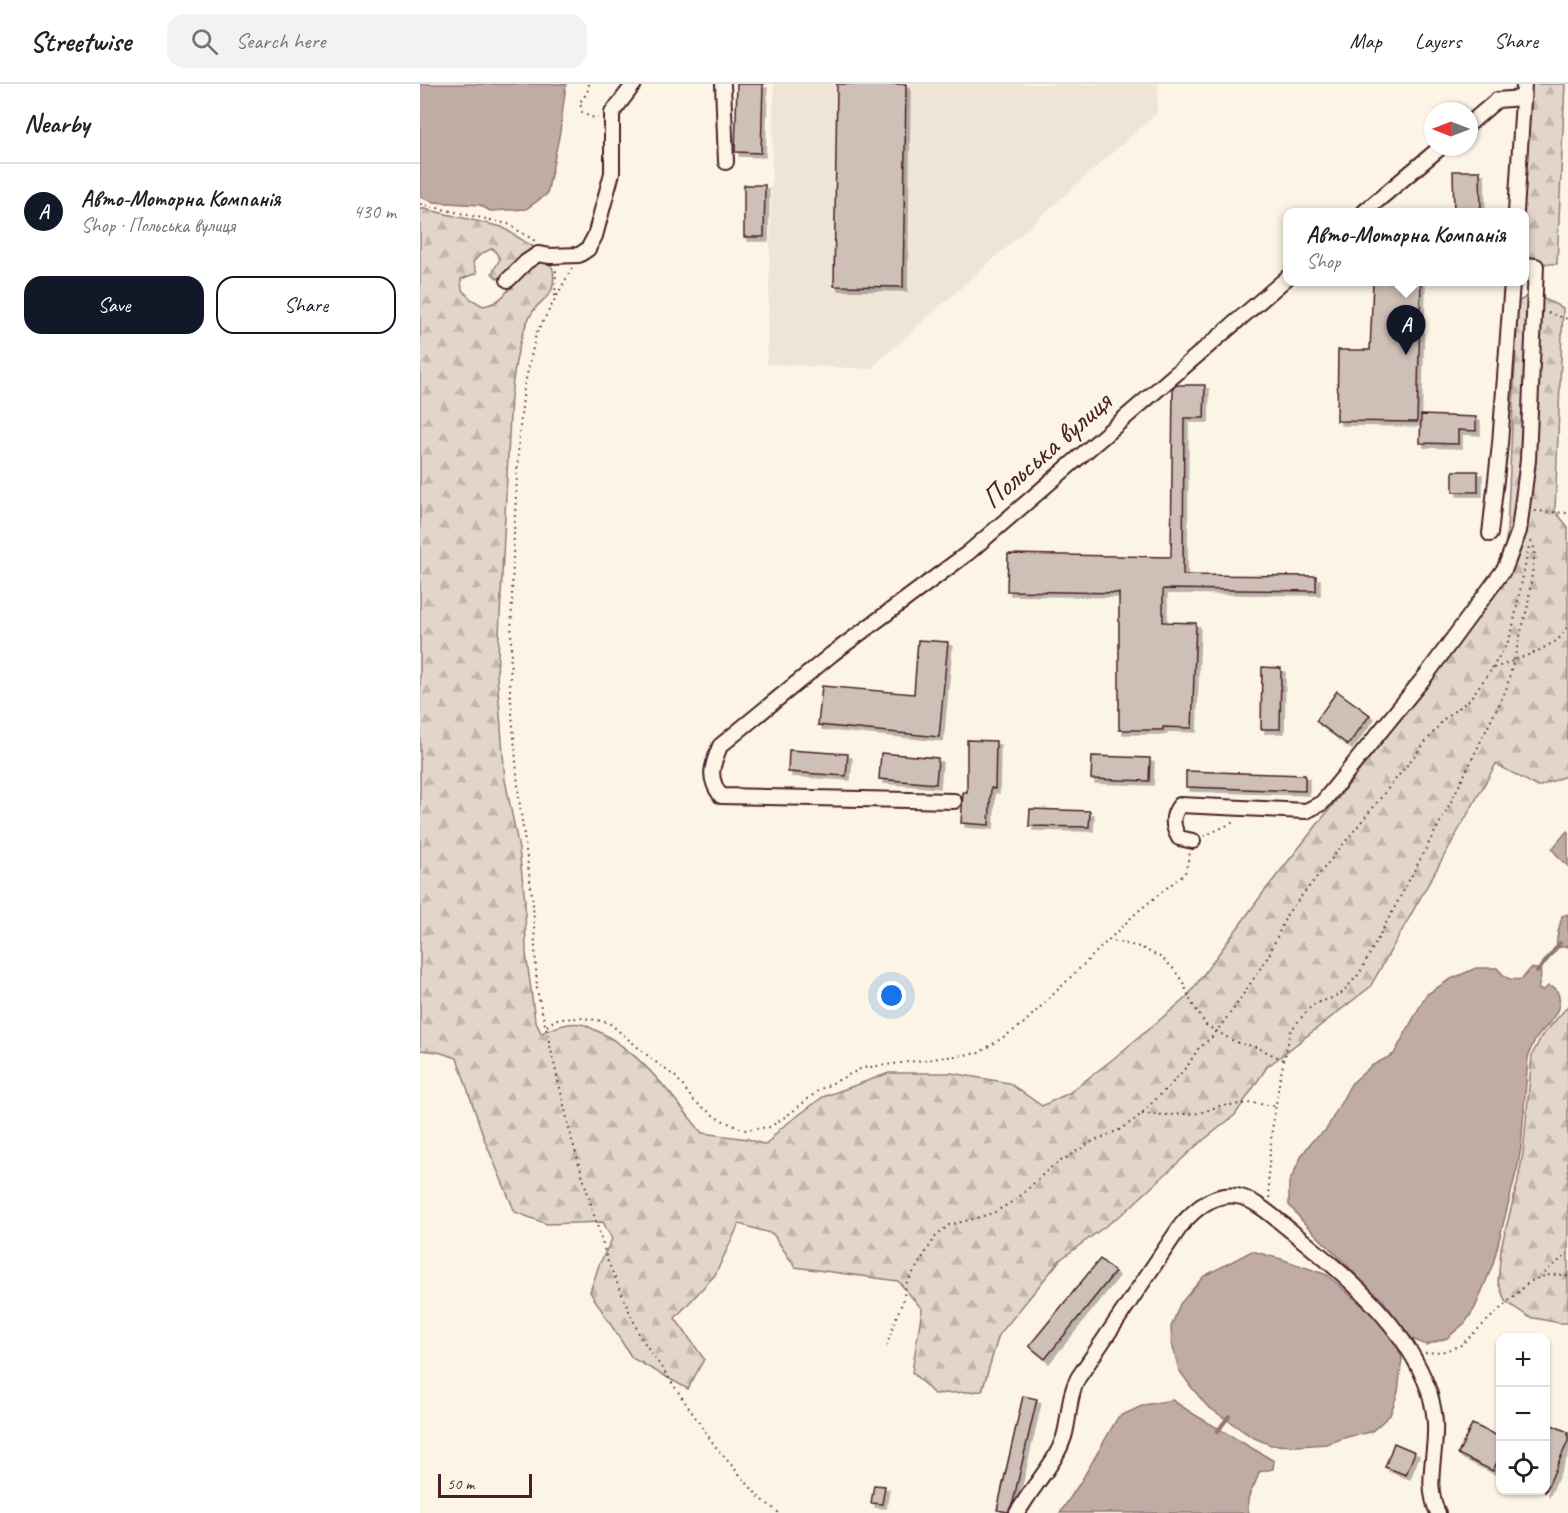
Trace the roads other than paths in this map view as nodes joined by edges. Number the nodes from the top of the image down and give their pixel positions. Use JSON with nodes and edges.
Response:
{"nodes":[{"id":1,"x":633,"y":84,"type":"edge"},
{"id":2,"x":723,"y":84,"type":"edge"},
{"id":3,"x":1524,"y":84,"type":"edge"},
{"id":4,"x":1523,"y":98,"type":"junction"},
{"id":5,"x":1478,"y":116,"type":"edge"},
{"id":6,"x":1430,"y":156,"type":"edge"},
{"id":7,"x":726,"y":162,"type":"dead end"},
{"id":8,"x":1370,"y":208,"type":"edge"},
{"id":9,"x":1516,"y":208,"type":"edge"},
{"id":10,"x":1529,"y":265,"type":"edge"},
{"id":11,"x":508,"y":280,"type":"dead end"},
{"id":12,"x":1283,"y":280,"type":"edge"},
{"id":13,"x":1512,"y":286,"type":"edge"},
{"id":14,"x":1490,"y":534,"type":"dead end"},
{"id":15,"x":954,"y":801,"type":"dead end"},
{"id":16,"x":1193,"y":841,"type":"road end"},
{"id":17,"x":1017,"y":1513,"type":"edge"},
{"id":18,"x":1438,"y":1513,"type":"edge"}],
"edges":[{"from":1,"to":11,"type":"street"},
{"from":2,"to":7,"type":"street"},
{"from":3,"to":4,"type":"street"},
{"from":4,"to":5,"type":"street"},
{"from":4,"to":9,"type":"street"},
{"from":6,"to":8,"type":"street"},
{"from":10,"to":16,"type":"street"},
{"from":12,"to":15,"type":"street","name":"Польська вулиця"},
{"from":13,"to":14,"type":"street"},
{"from":17,"to":18,"type":"street"}]}
